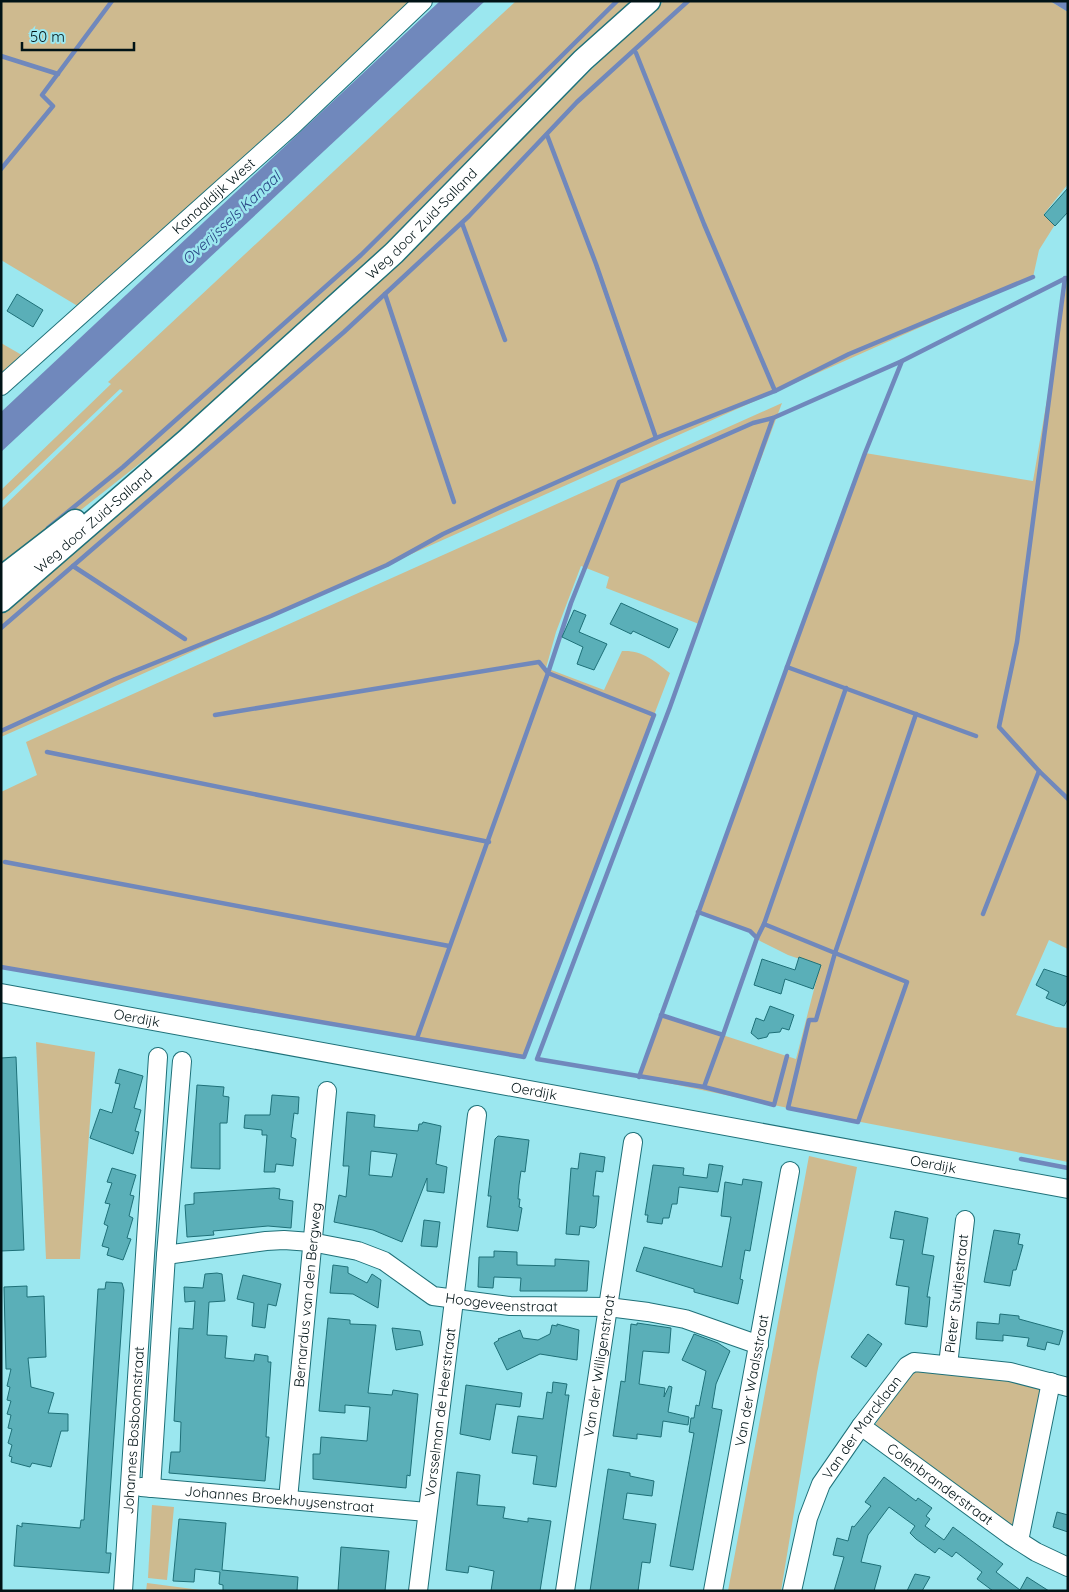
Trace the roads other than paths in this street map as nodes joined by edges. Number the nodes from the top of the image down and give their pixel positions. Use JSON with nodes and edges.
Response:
{"nodes":[{"id":1,"x":423,"y":1,"type":"edge"},
{"id":2,"x":649,"y":1,"type":"edge"},
{"id":3,"x":1,"y":386,"type":"edge"},
{"id":4,"x":187,"y":440,"type":"junction"},
{"id":5,"x":1,"y":578,"type":"edge"},
{"id":6,"x":1,"y":601,"type":"edge"},
{"id":7,"x":1,"y":992,"type":"edge"},
{"id":8,"x":158,"y":1057,"type":"dead end"},
{"id":9,"x":182,"y":1061,"type":"dead end"},
{"id":10,"x":327,"y":1091,"type":"dead end"},
{"id":11,"x":477,"y":1115,"type":"dead end"},
{"id":12,"x":633,"y":1142,"type":"dead end"},
{"id":13,"x":790,"y":1171,"type":"dead end"},
{"id":14,"x":1068,"y":1189,"type":"edge"},
{"id":15,"x":965,"y":1220,"type":"dead end"},
{"id":16,"x":311,"y":1242,"type":"junction"},
{"id":17,"x":165,"y":1262,"type":"junction"},
{"id":18,"x":144,"y":1269,"type":"junction"},
{"id":19,"x":453,"y":1299,"type":"junction"},
{"id":20,"x":608,"y":1307,"type":"junction"},
{"id":21,"x":758,"y":1345,"type":"junction"},
{"id":22,"x":948,"y":1365,"type":"junction"},
{"id":23,"x":1051,"y":1382,"type":"junction"},
{"id":24,"x":1068,"y":1387,"type":"edge"},
{"id":25,"x":861,"y":1426,"type":"junction"},
{"id":26,"x":130,"y":1486,"type":"junction"},
{"id":27,"x":151,"y":1488,"type":"junction"},
{"id":28,"x":288,"y":1499,"type":"junction"},
{"id":29,"x":427,"y":1512,"type":"junction"},
{"id":30,"x":1019,"y":1541,"type":"junction"},
{"id":31,"x":1068,"y":1567,"type":"edge"},
{"id":32,"x":123,"y":1591,"type":"edge"},
{"id":33,"x":418,"y":1591,"type":"edge"},
{"id":34,"x":565,"y":1591,"type":"edge"},
{"id":35,"x":714,"y":1591,"type":"edge"},
{"id":36,"x":792,"y":1591,"type":"edge"}],
"edges":[{"from":1,"to":3,"type":"street","name":"Kanaaldijk West"},
{"from":2,"to":4,"type":"main road","name":"Weg door Zuid-Salland"},
{"from":4,"to":5,"type":"main road","name":"Weg door Zuid-Salland"},
{"from":4,"to":6,"type":"main road","name":"Weg door Zuid-Salland"},
{"from":7,"to":14,"type":"street","name":"Oerdijk"},
{"from":8,"to":18,"type":"street","name":"Johannes Bosboomstraat"},
{"from":9,"to":17,"type":"street","name":"Johannes Bosboomstraat"},
{"from":10,"to":16,"type":"street","name":"Bernardus van den Bergweg"},
{"from":11,"to":19,"type":"street","name":"Vorsselman de Heerstraat"},
{"from":12,"to":20,"type":"street","name":"Van der Willigenstraat"},
{"from":13,"to":21,"type":"street","name":"Van der Waalsstraat"},
{"from":15,"to":22,"type":"street","name":"Pieter Stuitjestraat"},
{"from":16,"to":17,"type":"street","name":"Hoogeveenstraat"},
{"from":16,"to":19,"type":"street","name":"Hoogeveenstraat"},
{"from":16,"to":28,"type":"street","name":"Bernardus van den Bergweg"},
{"from":17,"to":18,"type":"street"},
{"from":17,"to":27,"type":"street","name":"Johannes Bosboomstraat"},
{"from":18,"to":26,"type":"street","name":"Johannes Bosboomstraat"},
{"from":19,"to":20,"type":"street","name":"Hoogeveenstraat"},
{"from":19,"to":29,"type":"street","name":"Vorsselman de Heerstraat"},
{"from":20,"to":21,"type":"street","name":"Hoogeveenstraat"},
{"from":20,"to":34,"type":"street","name":"Van der Willigenstraat"},
{"from":21,"to":35,"type":"street","name":"Van der Waalsstraat"},
{"from":22,"to":23,"type":"street","name":"Van der Marcklaan"},
{"from":22,"to":25,"type":"street","name":"Van der Marcklaan"},
{"from":23,"to":24,"type":"street","name":"Van der Marcklaan"},
{"from":23,"to":30,"type":"street"},
{"from":25,"to":30,"type":"street","name":"Colenbranderstraat"},
{"from":25,"to":36,"type":"street","name":"Van der Marcklaan"},
{"from":26,"to":27,"type":"street","name":"Johannes Broekhuysenstraat"},
{"from":26,"to":32,"type":"street","name":"Johannes Bosboomstraat"},
{"from":27,"to":28,"type":"street","name":"Johannes Broekhuysenstraat"},
{"from":28,"to":29,"type":"street","name":"Johannes Broekhuysenstraat"},
{"from":29,"to":33,"type":"street","name":"Vorsselman de Heerstraat"},
{"from":30,"to":31,"type":"street","name":"Colenbranderstraat"}]}
